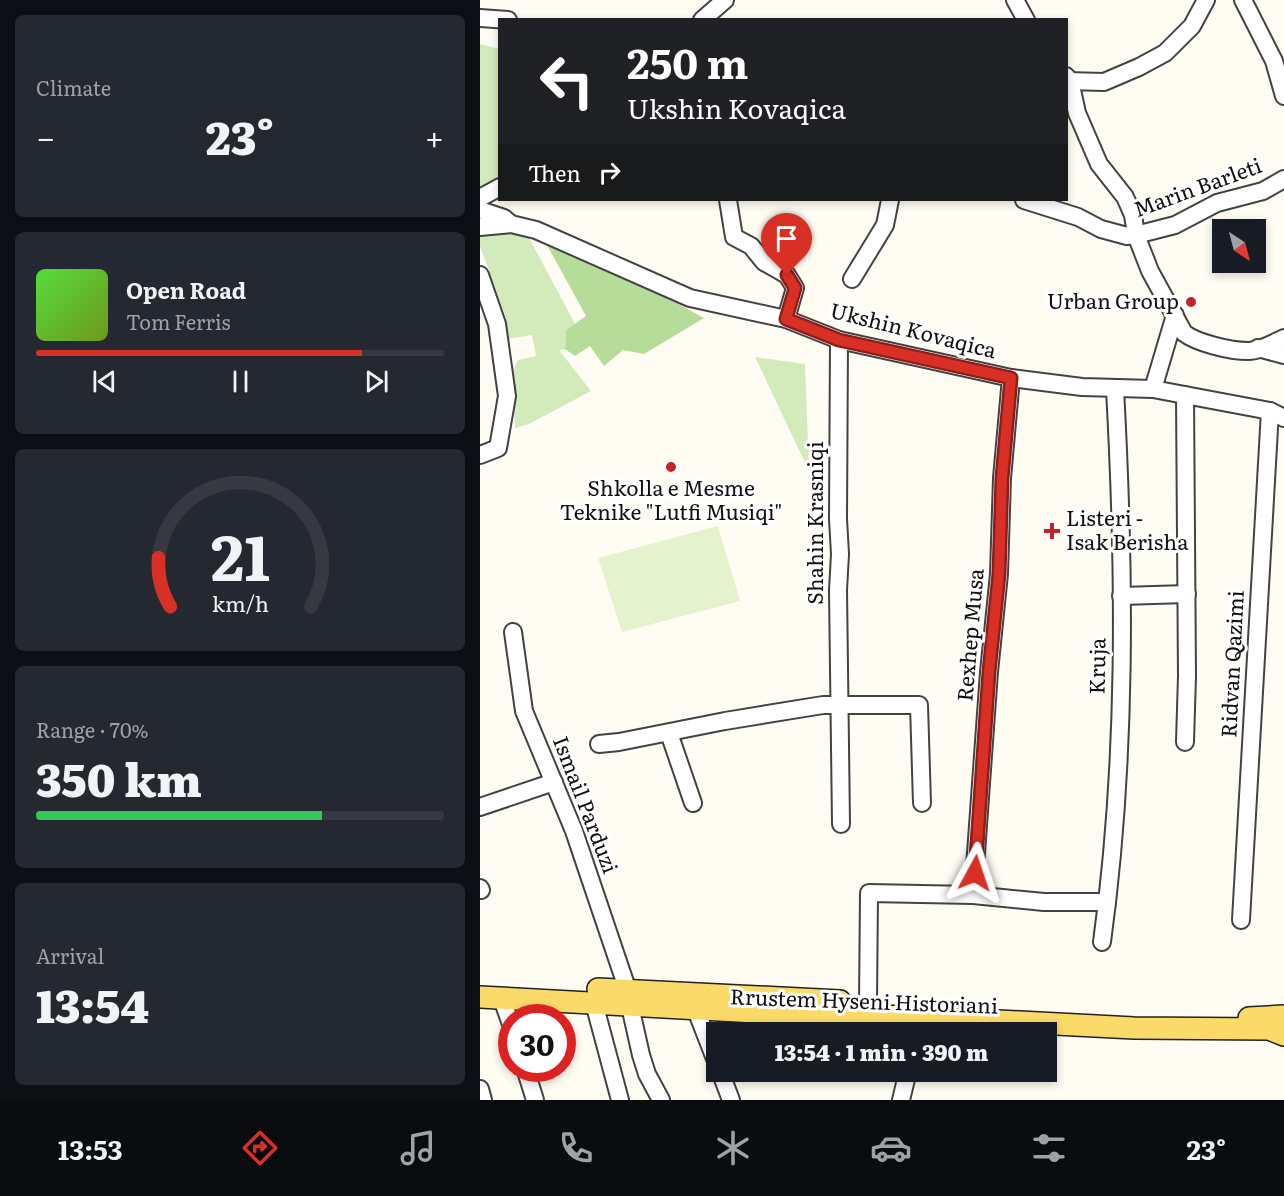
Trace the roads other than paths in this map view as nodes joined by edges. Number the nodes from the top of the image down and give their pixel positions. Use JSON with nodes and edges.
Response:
{"nodes":[{"id":1,"x":724,"y":0,"type":"edge"},
{"id":2,"x":1015,"y":0,"type":"edge"},
{"id":3,"x":1206,"y":0,"type":"edge"},
{"id":4,"x":1243,"y":0,"type":"edge"},
{"id":5,"x":480,"y":18,"type":"edge"},
{"id":6,"x":704,"y":18,"type":"edge"},
{"id":7,"x":1025,"y":18,"type":"edge"},
{"id":8,"x":498,"y":19,"type":"edge"},
{"id":9,"x":1068,"y":80,"type":"edge"},
{"id":10,"x":1284,"y":96,"type":"edge"},
{"id":11,"x":1284,"y":179,"type":"edge"},
{"id":12,"x":498,"y":188,"type":"edge"},
{"id":13,"x":480,"y":198,"type":"edge"},
{"id":14,"x":728,"y":201,"type":"edge"},
{"id":15,"x":890,"y":201,"type":"edge"},
{"id":16,"x":1027,"y":201,"type":"edge"},
{"id":17,"x":480,"y":210,"type":"edge"},
{"id":18,"x":511,"y":224,"type":"junction"},
{"id":19,"x":480,"y":227,"type":"edge"},
{"id":20,"x":1136,"y":235,"type":"junction"},
{"id":21,"x":480,"y":275,"type":"edge"},
{"id":22,"x":852,"y":279,"type":"dead end"},
{"id":23,"x":1175,"y":315,"type":"junction"},
{"id":24,"x":786,"y":319,"type":"junction"},
{"id":25,"x":1284,"y":338,"type":"edge"},
{"id":26,"x":839,"y":340,"type":"junction"},
{"id":27,"x":1258,"y":348,"type":"junction"},
{"id":28,"x":1284,"y":355,"type":"edge"},
{"id":29,"x":1011,"y":378,"type":"junction"},
{"id":30,"x":1115,"y":389,"type":"junction"},
{"id":31,"x":1153,"y":389,"type":"junction"},
{"id":32,"x":1185,"y":395,"type":"junction"},
{"id":33,"x":1277,"y":415,"type":"edge"},
{"id":34,"x":480,"y":455,"type":"edge"},
{"id":35,"x":1187,"y":594,"type":"junction"},
{"id":36,"x":1120,"y":596,"type":"junction"},
{"id":37,"x":513,"y":632,"type":"dead end"},
{"id":38,"x":841,"y":705,"type":"junction"},
{"id":39,"x":669,"y":733,"type":"junction"},
{"id":40,"x":1185,"y":742,"type":"dead end"},
{"id":41,"x":598,"y":744,"type":"dead end"},
{"id":42,"x":554,"y":782,"type":"junction"},
{"id":43,"x":693,"y":803,"type":"dead end"},
{"id":44,"x":922,"y":803,"type":"dead end"},
{"id":45,"x":480,"y":807,"type":"edge"},
{"id":46,"x":841,"y":824,"type":"dead end"},
{"id":47,"x":972,"y":895,"type":"junction"},
{"id":48,"x":1107,"y":902,"type":"junction"},
{"id":49,"x":1241,"y":920,"type":"dead end"},
{"id":50,"x":1102,"y":942,"type":"dead end"},
{"id":51,"x":480,"y":984,"type":"edge"},
{"id":52,"x":480,"y":997,"type":"edge"},
{"id":53,"x":629,"y":998,"type":"junction"},
{"id":54,"x":502,"y":999,"type":"junction"},
{"id":55,"x":868,"y":1003,"type":"junction"},
{"id":56,"x":504,"y":1004,"type":"edge"},
{"id":57,"x":594,"y":1004,"type":"junction"},
{"id":58,"x":696,"y":1010,"type":"junction"},
{"id":59,"x":1284,"y":1016,"type":"edge"},
{"id":60,"x":875,"y":1022,"type":"edge"},
{"id":61,"x":1057,"y":1027,"type":"edge"},
{"id":62,"x":1284,"y":1035,"type":"edge"},
{"id":63,"x":706,"y":1036,"type":"edge"},
{"id":64,"x":529,"y":1082,"type":"edge"},
{"id":65,"x":724,"y":1082,"type":"edge"},
{"id":66,"x":905,"y":1082,"type":"edge"},
{"id":67,"x":480,"y":1089,"type":"edge"},
{"id":68,"x":483,"y":1100,"type":"edge"},
{"id":69,"x":535,"y":1100,"type":"edge"},
{"id":70,"x":620,"y":1100,"type":"edge"},
{"id":71,"x":661,"y":1100,"type":"edge"},
{"id":72,"x":731,"y":1100,"type":"edge"},
{"id":73,"x":901,"y":1100,"type":"edge"}],
"edges":[{"from":1,"to":6,"type":"street"},
{"from":2,"to":7,"type":"street"},
{"from":3,"to":9,"type":"street"},
{"from":4,"to":10,"type":"street"},
{"from":5,"to":8,"type":"street"},
{"from":9,"to":20,"type":"street"},
{"from":11,"to":20,"type":"street","name":"Marin Barleti"},
{"from":12,"to":13,"type":"street"},
{"from":14,"to":24,"type":"street"},
{"from":15,"to":22,"type":"street"},
{"from":16,"to":20,"type":"street","name":"Marin Barleti"},
{"from":17,"to":18,"type":"street"},
{"from":18,"to":19,"type":"street"},
{"from":18,"to":24,"type":"street","name":"Ukshin Kovaqica"},
{"from":20,"to":23,"type":"street"},
{"from":21,"to":34,"type":"street"},
{"from":23,"to":27,"type":"street"},
{"from":23,"to":31,"type":"street"},
{"from":24,"to":26,"type":"street","name":"Ukshin Kovaqica"},
{"from":25,"to":27,"type":"street"},
{"from":26,"to":29,"type":"street","name":"Ukshin Kovaqica"},
{"from":26,"to":38,"type":"street","name":"Shahin Krasniqi"},
{"from":27,"to":28,"type":"street"},
{"from":29,"to":30,"type":"street","name":"Ukshin Kovaqica"},
{"from":29,"to":47,"type":"street","name":"Rexhep Musa"},
{"from":30,"to":31,"type":"street","name":"Ukshin Kovaqica"},
{"from":30,"to":36,"type":"street","name":"Kruja"},
{"from":31,"to":32,"type":"street","name":"Ukshin Kovaqica"},
{"from":32,"to":33,"type":"street","name":"Ukshin Kovaqica"},
{"from":32,"to":35,"type":"street"},
{"from":33,"to":49,"type":"street","name":"Ridvan Qazimi"},
{"from":35,"to":36,"type":"street"},
{"from":35,"to":40,"type":"street"},
{"from":36,"to":48,"type":"street","name":"Kruja"},
{"from":37,"to":42,"type":"street","name":"Ismail Parduzi"},
{"from":38,"to":39,"type":"street"},
{"from":38,"to":44,"type":"street"},
{"from":38,"to":46,"type":"street","name":"Shahin Krasniqi"},
{"from":39,"to":41,"type":"street"},
{"from":39,"to":43,"type":"street"},
{"from":42,"to":45,"type":"street"},
{"from":42,"to":53,"type":"street","name":"Ismail Parduzi"},
{"from":47,"to":48,"type":"street"},
{"from":47,"to":55,"type":"street"},
{"from":48,"to":50,"type":"street","name":"Kruja"},
{"from":51,"to":53,"type":"main road","name":"Rrustem Hyseni Historiani"},
{"from":52,"to":54,"type":"main road","name":"Rrustem Hyseni Historiani"},
{"from":53,"to":55,"type":"main road","name":"Rrustem Hyseni Historiani"},
{"from":53,"to":57,"type":"main road","name":"Rrustem Hyseni Historiani"},
{"from":53,"to":58,"type":"main road","name":"Rrustem Hyseni Historiani"},
{"from":53,"to":71,"type":"street","name":"Ismail Parduzi"},
{"from":54,"to":56,"type":"street"},
{"from":54,"to":57,"type":"main road","name":"Rrustem Hyseni Historiani"},
{"from":55,"to":59,"type":"main road","name":"Rrustem Hyseni Historiani"},
{"from":57,"to":70,"type":"street"},
{"from":58,"to":60,"type":"main road","name":"Rrustem Hyseni Historiani"},
{"from":58,"to":63,"type":"street"},
{"from":61,"to":62,"type":"main road","name":"Rrustem Hyseni Historiani"},
{"from":64,"to":69,"type":"street"},
{"from":65,"to":72,"type":"street"},
{"from":66,"to":73,"type":"street"},
{"from":67,"to":68,"type":"street"}]}
